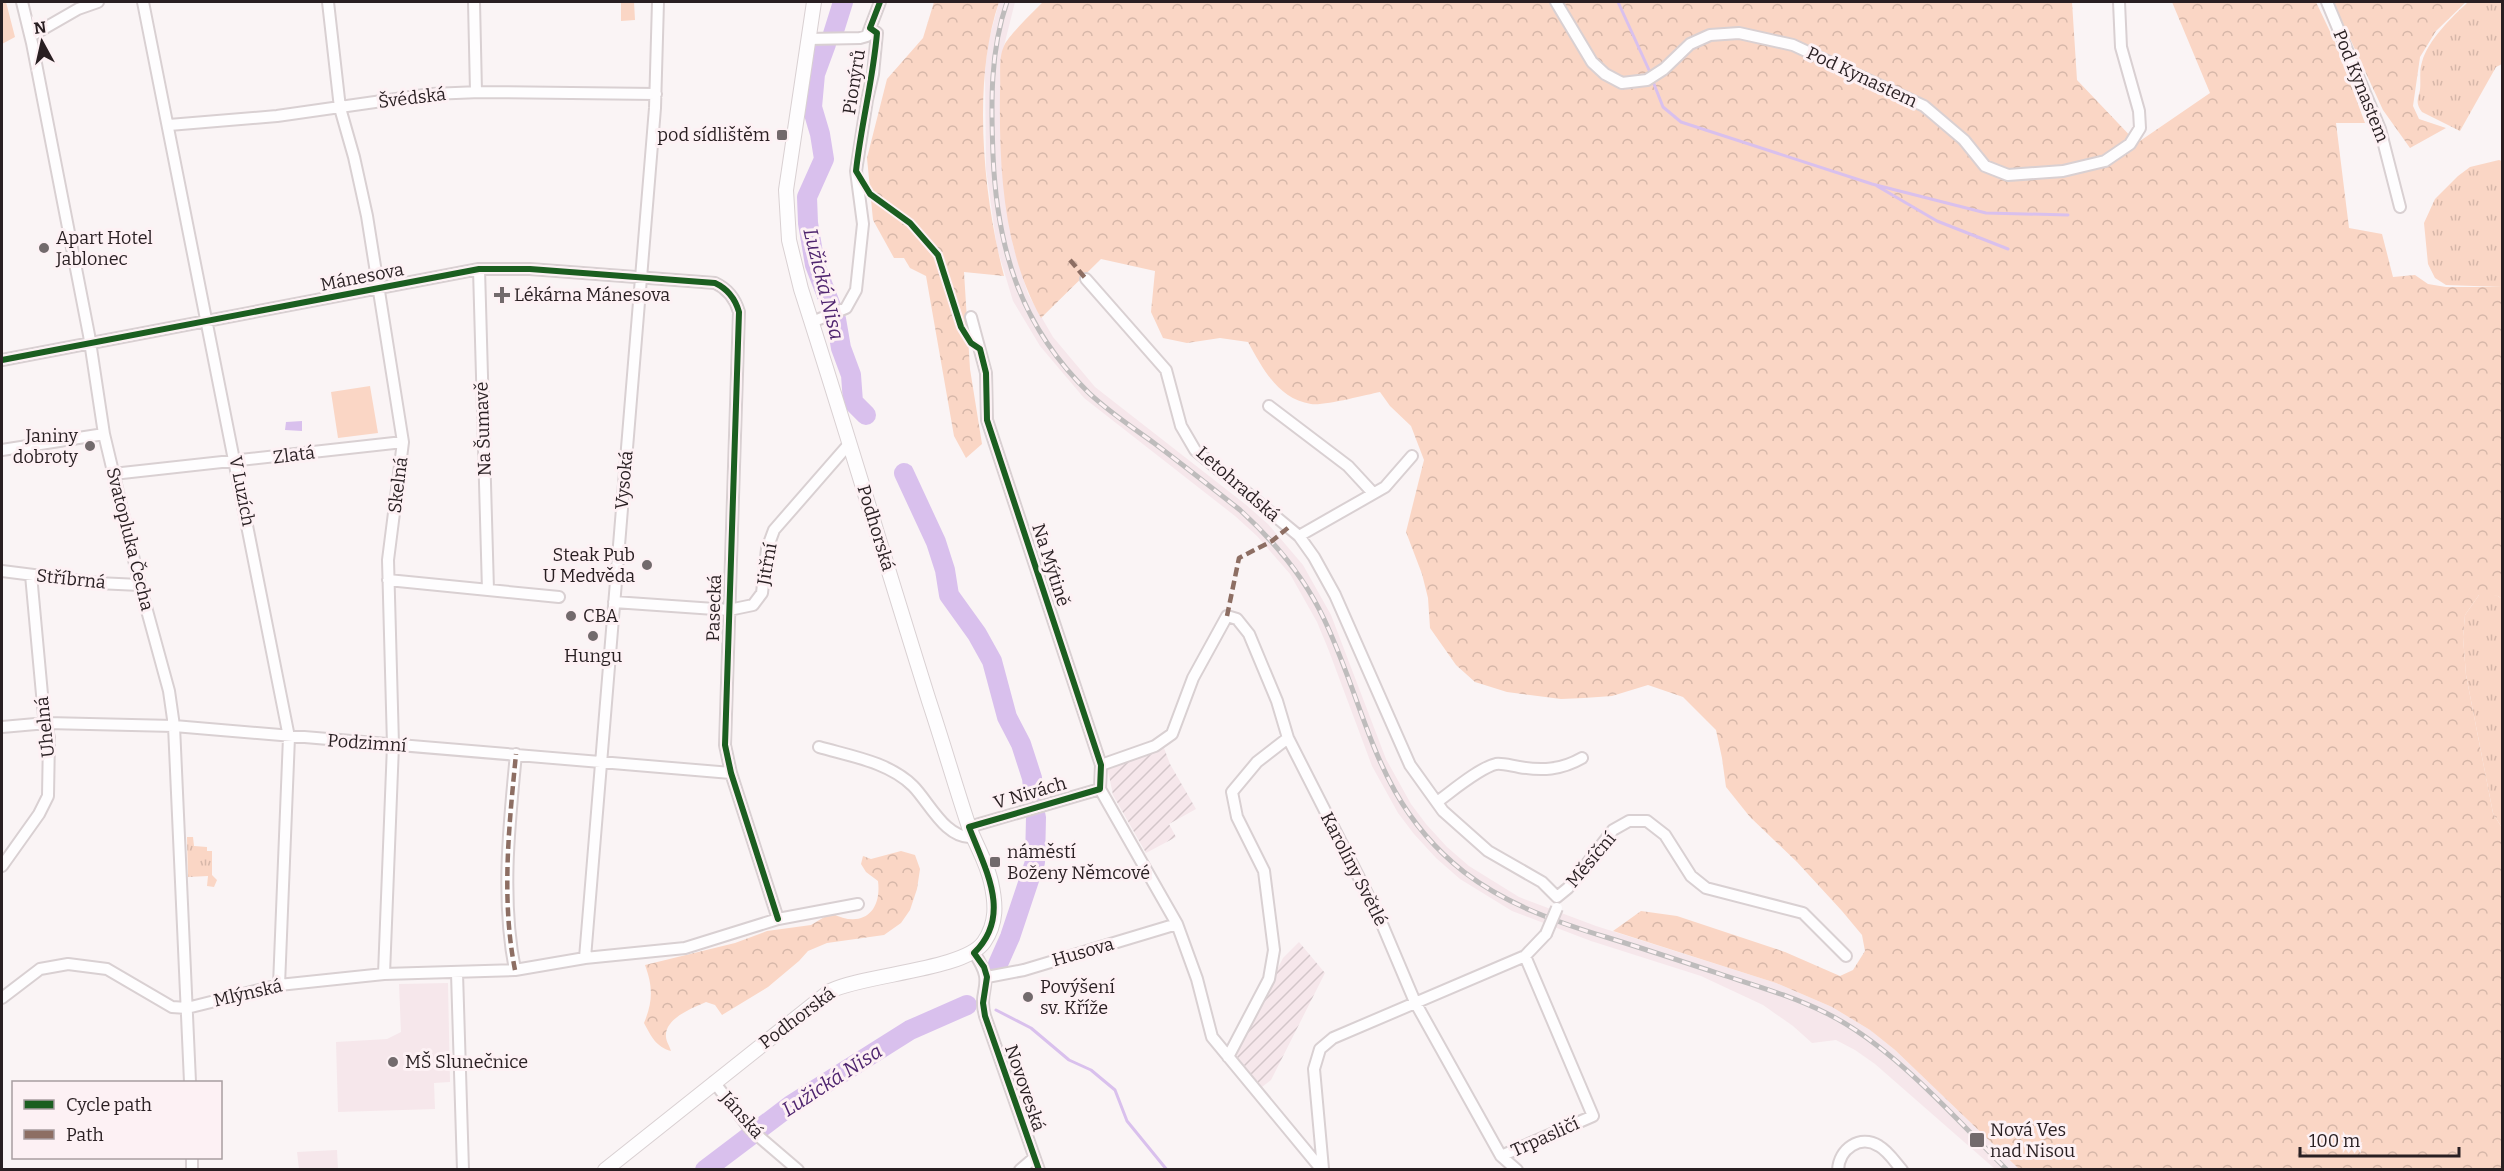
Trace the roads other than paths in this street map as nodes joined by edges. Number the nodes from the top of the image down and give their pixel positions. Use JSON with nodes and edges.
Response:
{"nodes":[{"id":1,"x":22,"y":2,"type":"edge"},
{"id":2,"x":98,"y":2,"type":"edge"},
{"id":3,"x":143,"y":2,"type":"edge"},
{"id":4,"x":328,"y":2,"type":"edge"},
{"id":5,"x":474,"y":2,"type":"edge"},
{"id":6,"x":658,"y":2,"type":"edge"},
{"id":7,"x":814,"y":2,"type":"edge"},
{"id":8,"x":880,"y":2,"type":"edge"},
{"id":9,"x":1556,"y":2,"type":"edge"},
{"id":10,"x":2119,"y":2,"type":"edge"},
{"id":11,"x":2327,"y":2,"type":"edge"},
{"id":12,"x":870,"y":28,"type":"junction"},
{"id":13,"x":31,"y":36,"type":"junction"},
{"id":14,"x":808,"y":39,"type":"junction"},
{"id":15,"x":476,"y":92,"type":"junction"},
{"id":16,"x":656,"y":94,"type":"junction"},
{"id":17,"x":340,"y":108,"type":"junction"},
{"id":18,"x":169,"y":125,"type":"junction"},
{"id":19,"x":2400,"y":207,"type":"dead end"},
{"id":20,"x":479,"y":269,"type":"junction"},
{"id":21,"x":642,"y":278,"type":"junction"},
{"id":22,"x":1086,"y":279,"type":"dead end"},
{"id":23,"x":379,"y":289,"type":"junction"},
{"id":24,"x":729,"y":292,"type":"joint"},
{"id":25,"x":971,"y":317,"type":"dead end"},
{"id":26,"x":818,"y":320,"type":"junction"},
{"id":27,"x":208,"y":321,"type":"junction"},
{"id":28,"x":91,"y":344,"type":"junction"},
{"id":29,"x":2,"y":360,"type":"edge"},
{"id":30,"x":1269,"y":406,"type":"dead end"},
{"id":31,"x":104,"y":434,"type":"junction"},
{"id":32,"x":403,"y":442,"type":"junction"},
{"id":33,"x":849,"y":444,"type":"junction"},
{"id":34,"x":2,"y":450,"type":"edge"},
{"id":35,"x":1412,"y":456,"type":"dead end"},
{"id":36,"x":236,"y":460,"type":"junction"},
{"id":37,"x":113,"y":474,"type":"junction"},
{"id":38,"x":1373,"y":493,"type":"junction"},
{"id":39,"x":1299,"y":536,"type":"junction"},
{"id":40,"x":2,"y":571,"type":"edge"},
{"id":41,"x":31,"y":575,"type":"junction"},
{"id":42,"x":388,"y":580,"type":"junction"},
{"id":43,"x":140,"y":585,"type":"junction"},
{"id":44,"x":488,"y":590,"type":"junction"},
{"id":45,"x":559,"y":597,"type":"dead end"},
{"id":46,"x":614,"y":602,"type":"junction"},
{"id":47,"x":729,"y":610,"type":"junction"},
{"id":48,"x":47,"y":723,"type":"junction"},
{"id":49,"x":174,"y":726,"type":"junction"},
{"id":50,"x":2,"y":727,"type":"edge"},
{"id":51,"x":290,"y":737,"type":"junction"},
{"id":52,"x":1288,"y":738,"type":"junction"},
{"id":53,"x":393,"y":745,"type":"junction"},
{"id":54,"x":819,"y":747,"type":"dead end"},
{"id":55,"x":516,"y":754,"type":"junction"},
{"id":56,"x":1582,"y":758,"type":"dead end"},
{"id":57,"x":601,"y":762,"type":"junction"},
{"id":58,"x":1101,"y":765,"type":"junction"},
{"id":59,"x":731,"y":773,"type":"junction"},
{"id":60,"x":1100,"y":789,"type":"junction"},
{"id":61,"x":1437,"y":802,"type":"junction"},
{"id":62,"x":971,"y":832,"type":"junction"},
{"id":63,"x":2,"y":866,"type":"edge"},
{"id":64,"x":1557,"y":903,"type":"junction"},
{"id":65,"x":858,"y":904,"type":"dead end"},
{"id":66,"x":778,"y":919,"type":"junction"},
{"id":67,"x":1178,"y":924,"type":"junction"},
{"id":68,"x":974,"y":953,"type":"junction"},
{"id":69,"x":1525,"y":956,"type":"junction"},
{"id":70,"x":1846,"y":956,"type":"dead end"},
{"id":71,"x":585,"y":958,"type":"junction"},
{"id":72,"x":515,"y":970,"type":"junction"},
{"id":73,"x":457,"y":972,"type":"junction"},
{"id":74,"x":384,"y":974,"type":"junction"},
{"id":75,"x":987,"y":977,"type":"junction"},
{"id":76,"x":279,"y":985,"type":"junction"},
{"id":77,"x":4,"y":990,"type":"edge"},
{"id":78,"x":1414,"y":1002,"type":"junction"},
{"id":79,"x":187,"y":1008,"type":"junction"},
{"id":80,"x":1228,"y":1057,"type":"junction"},
{"id":81,"x":190,"y":1081,"type":"edge"},
{"id":82,"x":714,"y":1082,"type":"junction"},
{"id":83,"x":1501,"y":1156,"type":"junction"},
{"id":84,"x":1034,"y":1158,"type":"junction"},
{"id":85,"x":463,"y":1170,"type":"edge"},
{"id":86,"x":605,"y":1170,"type":"edge"},
{"id":87,"x":798,"y":1170,"type":"edge"},
{"id":88,"x":1020,"y":1170,"type":"edge"},
{"id":89,"x":1039,"y":1170,"type":"edge"},
{"id":90,"x":1322,"y":1170,"type":"edge"},
{"id":91,"x":1517,"y":1170,"type":"edge"},
{"id":92,"x":1839,"y":1170,"type":"edge"},
{"id":93,"x":1902,"y":1170,"type":"edge"}],
"edges":[{"from":1,"to":13,"type":"street","name":"Svatopluka Čecha"},
{"from":2,"to":13,"type":"street"},
{"from":3,"to":18,"type":"street","name":"V Luzích"},
{"from":4,"to":17,"type":"street","name":"Skelná"},
{"from":5,"to":15,"type":"street"},
{"from":6,"to":16,"type":"street","name":"Vysoká"},
{"from":7,"to":14,"type":"main road","name":"Podhorská"},
{"from":8,"to":12,"type":"street","name":"Pionýrů"},
{"from":9,"to":10,"type":"street","name":"Pod Kynastem"},
{"from":11,"to":19,"type":"street","name":"Pod Kynastem"},
{"from":12,"to":14,"type":"street","name":"Pionýrů"},
{"from":12,"to":26,"type":"street","name":"Pionýrů"},
{"from":13,"to":28,"type":"street","name":"Svatopluka Čecha"},
{"from":14,"to":26,"type":"main road","name":"Podhorská"},
{"from":15,"to":16,"type":"street","name":"Švédská"},
{"from":15,"to":17,"type":"street","name":"Švédská"},
{"from":16,"to":21,"type":"street","name":"Vysoká"},
{"from":17,"to":18,"type":"street","name":"Švédská"},
{"from":17,"to":23,"type":"street","name":"Skelná"},
{"from":18,"to":27,"type":"street","name":"V Luzích"},
{"from":20,"to":21,"type":"street","name":"Mánesova"},
{"from":20,"to":23,"type":"street","name":"Mánesova"},
{"from":20,"to":44,"type":"street","name":"Na Šumavě"},
{"from":21,"to":24,"type":"street","name":"Mánesova"},
{"from":21,"to":46,"type":"street","name":"Vysoká"},
{"from":22,"to":39,"type":"street","name":"Letohradská"},
{"from":23,"to":27,"type":"street","name":"Mánesova"},
{"from":23,"to":32,"type":"street","name":"Skelná"},
{"from":24,"to":47,"type":"street","name":"Pasecká"},
{"from":25,"to":58,"type":"street","name":"Na Mýtině"},
{"from":26,"to":33,"type":"main road","name":"Podhorská"},
{"from":27,"to":28,"type":"street","name":"Mánesova"},
{"from":27,"to":36,"type":"street","name":"V Luzích"},
{"from":28,"to":29,"type":"street","name":"Mánesova"},
{"from":28,"to":31,"type":"street","name":"Svatopluka Čecha"},
{"from":30,"to":38,"type":"street"},
{"from":31,"to":34,"type":"street"},
{"from":31,"to":37,"type":"street","name":"Svatopluka Čecha"},
{"from":32,"to":36,"type":"street","name":"Zlatá"},
{"from":32,"to":42,"type":"street","name":"Skelná"},
{"from":33,"to":47,"type":"street","name":"Jitřní"},
{"from":33,"to":62,"type":"main road","name":"Podhorská"},
{"from":35,"to":38,"type":"street"},
{"from":36,"to":37,"type":"street","name":"Zlatá"},
{"from":36,"to":51,"type":"street","name":"V Luzích"},
{"from":37,"to":43,"type":"street","name":"Svatopluka Čecha"},
{"from":38,"to":39,"type":"street"},
{"from":39,"to":61,"type":"street","name":"Letohradská"},
{"from":40,"to":41,"type":"street","name":"Stříbrná"},
{"from":41,"to":43,"type":"street","name":"Stříbrná"},
{"from":41,"to":48,"type":"street","name":"Uhelná"},
{"from":42,"to":44,"type":"street"},
{"from":42,"to":53,"type":"street","name":"Skelná"},
{"from":43,"to":49,"type":"street","name":"Svatopluka Čecha"},
{"from":44,"to":45,"type":"street"},
{"from":46,"to":47,"type":"street","name":"Jitřní"},
{"from":46,"to":57,"type":"street","name":"Vysoká"},
{"from":47,"to":59,"type":"street","name":"Pasecká"},
{"from":48,"to":49,"type":"street","name":"Podzimní"},
{"from":48,"to":50,"type":"street","name":"Podzimní"},
{"from":48,"to":63,"type":"street","name":"Uhelná"},
{"from":49,"to":51,"type":"street","name":"Podzimní"},
{"from":49,"to":79,"type":"street","name":"Svatopluka Čecha"},
{"from":51,"to":53,"type":"street","name":"Podzimní"},
{"from":51,"to":76,"type":"street","name":"V Luzích"},
{"from":52,"to":58,"type":"street","name":"Karolíny Světlé"},
{"from":52,"to":78,"type":"street","name":"Karolíny Světlé"},
{"from":52,"to":80,"type":"street"},
{"from":53,"to":55,"type":"street","name":"Podzimní"},
{"from":53,"to":74,"type":"street","name":"Skelná"},
{"from":54,"to":62,"type":"street"},
{"from":55,"to":57,"type":"street","name":"Podzimní"},
{"from":55,"to":72,"type":"street"},
{"from":56,"to":61,"type":"street"},
{"from":57,"to":59,"type":"street","name":"Podzimní"},
{"from":57,"to":71,"type":"street","name":"Vysoká"},
{"from":58,"to":60,"type":"street","name":"Na Mýtině"},
{"from":59,"to":66,"type":"street","name":"Pasecká"},
{"from":60,"to":62,"type":"street","name":"V Nivách"},
{"from":60,"to":67,"type":"street"},
{"from":61,"to":64,"type":"street","name":"Letohradská"},
{"from":62,"to":68,"type":"main road","name":"Podhorská"},
{"from":64,"to":69,"type":"street","name":"Měsíční","bridge":true},
{"from":64,"to":70,"type":"street","name":"Měsíční"},
{"from":65,"to":66,"type":"street","name":"Mlýnská"},
{"from":66,"to":71,"type":"street","name":"Mlýnská"},
{"from":67,"to":75,"type":"street","name":"Husova"},
{"from":67,"to":80,"type":"street"},
{"from":68,"to":75,"type":"street"},
{"from":68,"to":82,"type":"main road","name":"Podhorská"},
{"from":69,"to":78,"type":"street","name":"Měsíční"},
{"from":69,"to":83,"type":"street","name":"Trpasličí"},
{"from":71,"to":72,"type":"street","name":"Mlýnská"},
{"from":72,"to":73,"type":"street","name":"Mlýnská"},
{"from":73,"to":74,"type":"street","name":"Mlýnská"},
{"from":73,"to":85,"type":"street"},
{"from":74,"to":76,"type":"street","name":"Mlýnská"},
{"from":75,"to":84,"type":"street","name":"Novoveská"},
{"from":76,"to":79,"type":"street","name":"Mlýnská"},
{"from":77,"to":79,"type":"street"},
{"from":78,"to":83,"type":"street","name":"Trpasličí"},
{"from":78,"to":90,"type":"street","name":"Měsíční"},
{"from":79,"to":81,"type":"street","name":"Svatopluka Čecha"},
{"from":80,"to":90,"type":"street"},
{"from":82,"to":86,"type":"main road","name":"Podhorská"},
{"from":82,"to":87,"type":"street","name":"Jánská"},
{"from":83,"to":91,"type":"street"},
{"from":84,"to":88,"type":"street"},
{"from":84,"to":89,"type":"street","name":"Novoveská"},
{"from":92,"to":93,"type":"street"}]}
